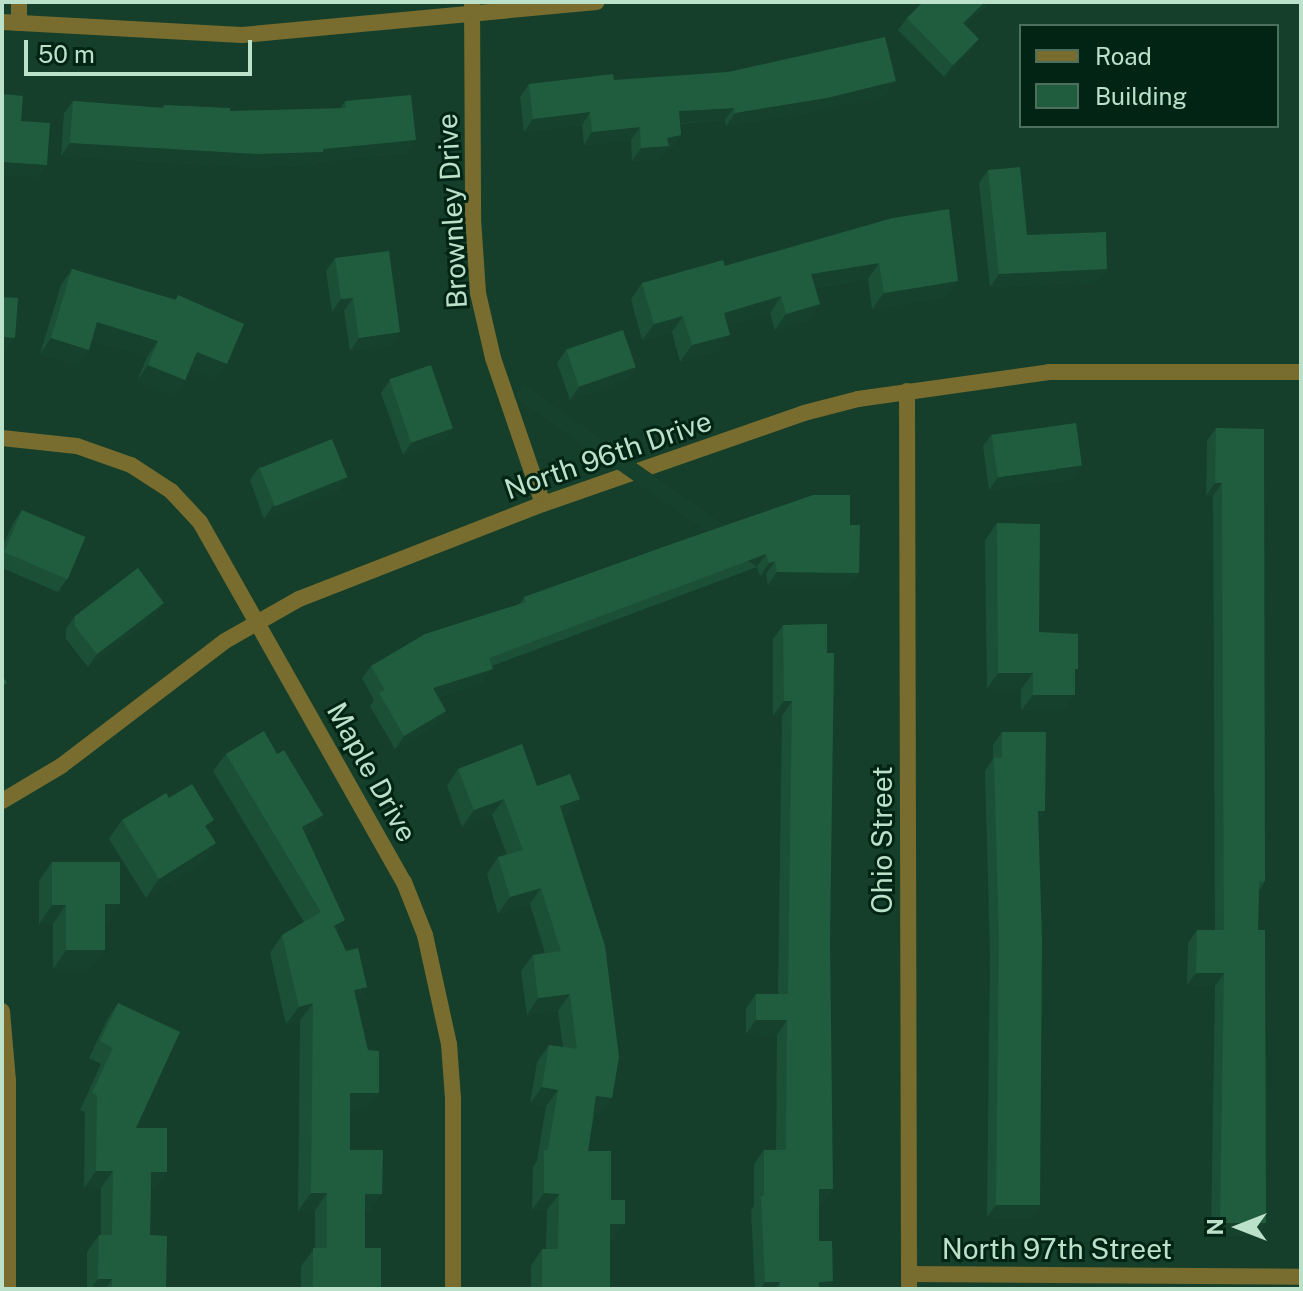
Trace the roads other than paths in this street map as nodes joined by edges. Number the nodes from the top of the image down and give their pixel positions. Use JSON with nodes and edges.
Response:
{"nodes":[{"id":1,"x":19,"y":2,"type":"edge"},
{"id":2,"x":596,"y":2,"type":"edge"},
{"id":3,"x":472,"y":8,"type":"edge"},
{"id":4,"x":11,"y":22,"type":"edge"},
{"id":5,"x":1301,"y":372,"type":"edge"},
{"id":6,"x":907,"y":391,"type":"junction"},
{"id":7,"x":2,"y":438,"type":"edge"},
{"id":8,"x":543,"y":504,"type":"junction"},
{"id":9,"x":258,"y":622,"type":"junction"},
{"id":10,"x":2,"y":801,"type":"edge"},
{"id":11,"x":2,"y":1011,"type":"edge"},
{"id":12,"x":1301,"y":1277,"type":"edge"},
{"id":13,"x":909,"y":1282,"type":"edge"},
{"id":14,"x":8,"y":1289,"type":"edge"},
{"id":15,"x":453,"y":1289,"type":"edge"}],
"edges":[{"from":1,"to":4,"type":"street"},
{"from":2,"to":3,"type":"street"},
{"from":3,"to":4,"type":"street"},
{"from":3,"to":8,"type":"street","name":"Brownley Drive"},
{"from":5,"to":6,"type":"street","name":"North 96th Drive"},
{"from":6,"to":8,"type":"street","name":"North 96th Drive"},
{"from":6,"to":13,"type":"street","name":"Ohio Street"},
{"from":7,"to":9,"type":"street","name":"Maple Drive"},
{"from":8,"to":9,"type":"street","name":"North 96th Drive"},
{"from":9,"to":10,"type":"street","name":"North 96th Drive"},
{"from":9,"to":15,"type":"street","name":"Maple Drive"},
{"from":11,"to":14,"type":"street"},
{"from":12,"to":13,"type":"street","name":"North 97th Street"}]}
